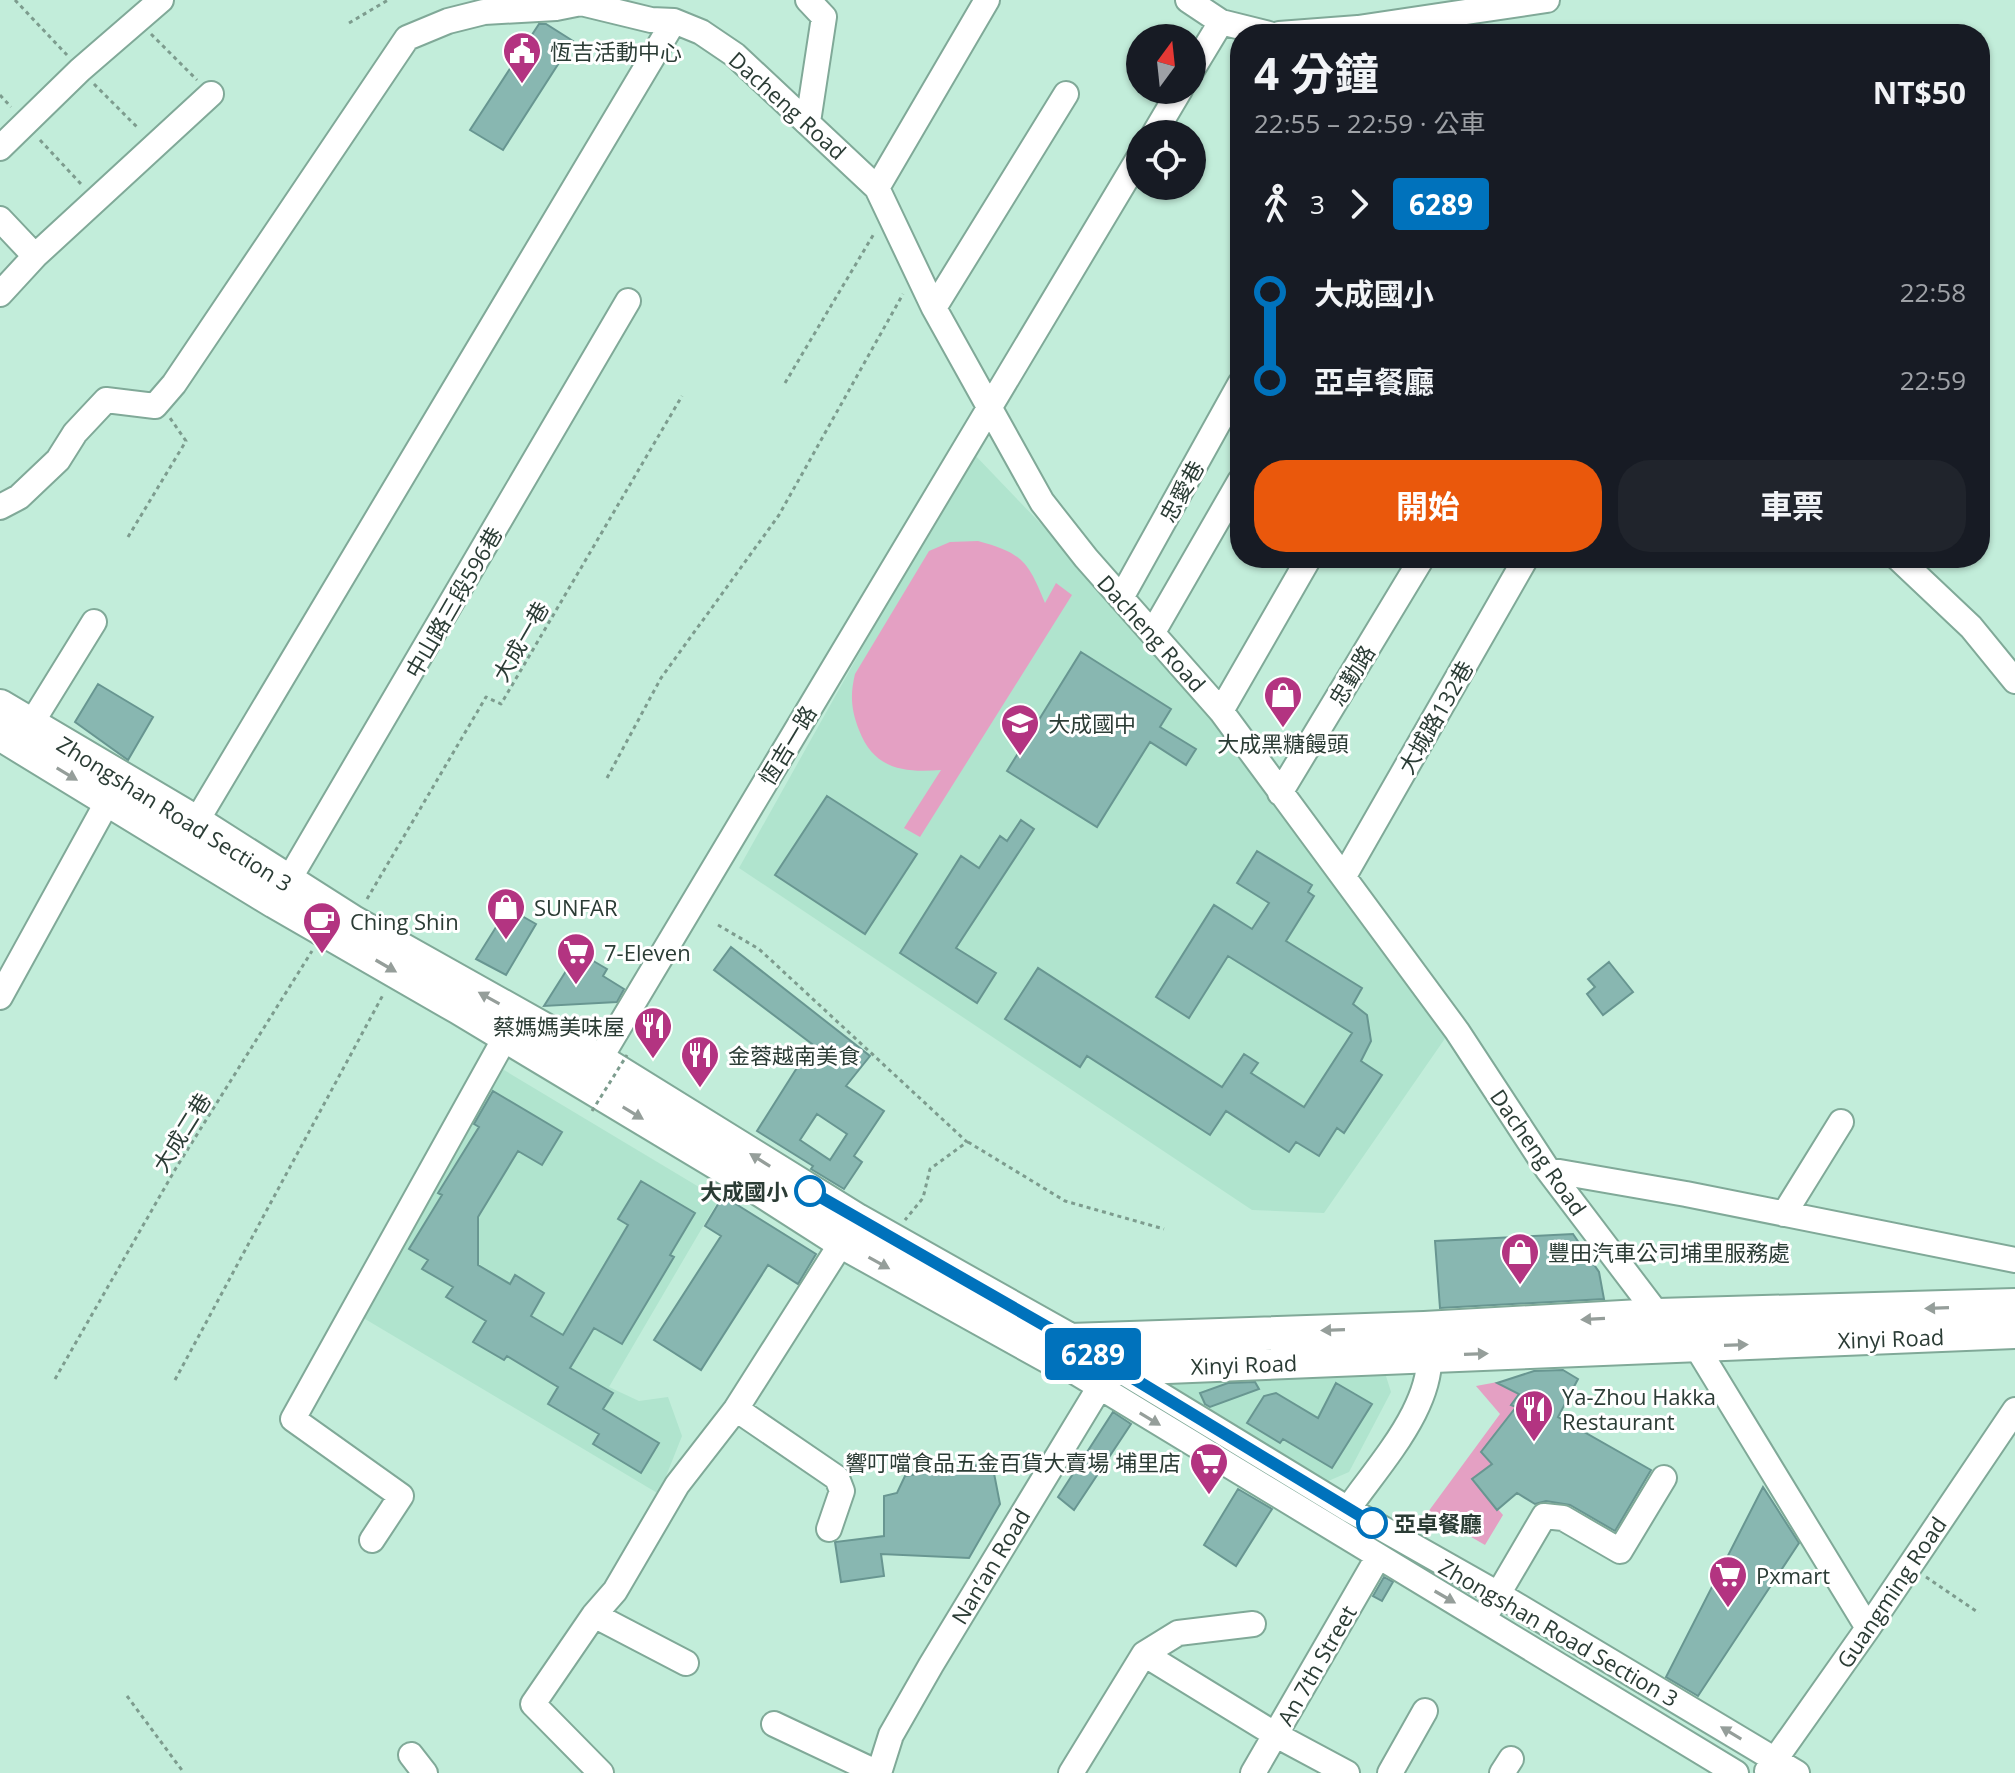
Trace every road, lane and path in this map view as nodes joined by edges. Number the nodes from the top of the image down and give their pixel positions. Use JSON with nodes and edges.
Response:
{"nodes":[{"id":1,"x":161,"y":0,"type":"edge"},
{"id":2,"x":388,"y":0,"type":"edge"},
{"id":3,"x":527,"y":0,"type":"edge"},
{"id":4,"x":808,"y":0,"type":"edge"},
{"id":5,"x":987,"y":0,"type":"edge"},
{"id":6,"x":1188,"y":0,"type":"edge"},
{"id":7,"x":1547,"y":0,"type":"edge"},
{"id":8,"x":580,"y":1,"type":"edge"},
{"id":9,"x":556,"y":8,"type":"junction"},
{"id":10,"x":616,"y":12,"type":"junction"},
{"id":11,"x":138,"y":21,"type":"junction"},
{"id":12,"x":674,"y":21,"type":"junction"},
{"id":13,"x":1221,"y":22,"type":"junction"},
{"id":14,"x":349,"y":23,"type":"dead end"},
{"id":15,"x":1230,"y":24,"type":"edge"},
{"id":16,"x":1443,"y":24,"type":"edge"},
{"id":17,"x":1206,"y":47,"type":"edge"},
{"id":18,"x":211,"y":94,"type":"joint"},
{"id":19,"x":1066,"y":94,"type":"dead end"},
{"id":20,"x":0,"y":95,"type":"edge"},
{"id":21,"x":808,"y":122,"type":"junction"},
{"id":22,"x":25,"y":124,"type":"junction"},
{"id":23,"x":0,"y":148,"type":"edge"},
{"id":24,"x":1126,"y":179,"type":"edge"},
{"id":25,"x":883,"y":198,"type":"junction"},
{"id":26,"x":95,"y":200,"type":"junction"},
{"id":27,"x":0,"y":219,"type":"edge"},
{"id":28,"x":35,"y":256,"type":"junction"},
{"id":29,"x":917,"y":268,"type":"junction"},
{"id":30,"x":0,"y":294,"type":"edge"},
{"id":31,"x":628,"y":301,"type":"dead end"},
{"id":32,"x":934,"y":308,"type":"junction"},
{"id":33,"x":785,"y":383,"type":"dead end"},
{"id":34,"x":682,"y":396,"type":"dead end"},
{"id":35,"x":1230,"y":402,"type":"edge"},
{"id":36,"x":155,"y":406,"type":"junction"},
{"id":37,"x":989,"y":407,"type":"junction"},
{"id":38,"x":1230,"y":498,"type":"edge"},
{"id":39,"x":0,"y":507,"type":"edge"},
{"id":40,"x":128,"y":537,"type":"dead end"},
{"id":41,"x":1303,"y":568,"type":"edge"},
{"id":42,"x":1416,"y":568,"type":"edge"},
{"id":43,"x":1520,"y":568,"type":"edge"},
{"id":44,"x":1909,"y":568,"type":"edge"},
{"id":45,"x":1121,"y":598,"type":"junction"},
{"id":46,"x":94,"y":622,"type":"dead end"},
{"id":47,"x":1153,"y":632,"type":"junction"},
{"id":48,"x":2015,"y":681,"type":"edge"},
{"id":49,"x":0,"y":706,"type":"edge"},
{"id":50,"x":1221,"y":711,"type":"junction"},
{"id":51,"x":31,"y":724,"type":"junction"},
{"id":52,"x":0,"y":734,"type":"edge"},
{"id":53,"x":607,"y":778,"type":"dead end"},
{"id":54,"x":1280,"y":793,"type":"junction"},
{"id":55,"x":109,"y":799,"type":"junction"},
{"id":56,"x":196,"y":822,"type":"junction"},
{"id":57,"x":1344,"y":876,"type":"junction"},
{"id":58,"x":282,"y":892,"type":"junction"},
{"id":59,"x":718,"y":925,"type":"dead end"},
{"id":60,"x":339,"y":926,"type":"junction"},
{"id":61,"x":395,"y":972,"type":"junction"},
{"id":62,"x":0,"y":997,"type":"edge"},
{"id":63,"x":506,"y":1036,"type":"junction"},
{"id":64,"x":601,"y":1078,"type":"junction"},
{"id":65,"x":1841,"y":1122,"type":"dead end"},
{"id":66,"x":967,"y":1142,"type":"junction"},
{"id":67,"x":1548,"y":1170,"type":"junction"},
{"id":68,"x":1784,"y":1214,"type":"junction"},
{"id":69,"x":1164,"y":1229,"type":"dead end"},
{"id":70,"x":850,"y":1231,"type":"junction"},
{"id":71,"x":890,"y":1239,"type":"junction"},
{"id":72,"x":2015,"y":1260,"type":"edge"},
{"id":73,"x":2015,"y":1305,"type":"edge"},
{"id":74,"x":1658,"y":1315,"type":"junction"},
{"id":75,"x":2015,"y":1332,"type":"edge"},
{"id":76,"x":1428,"y":1342,"type":"junction"},
{"id":77,"x":1696,"y":1346,"type":"junction"},
{"id":78,"x":1065,"y":1351,"type":"junction"},
{"id":79,"x":1108,"y":1378,"type":"junction"},
{"id":80,"x":55,"y":1379,"type":"dead end"},
{"id":81,"x":175,"y":1380,"type":"dead end"},
{"id":82,"x":736,"y":1409,"type":"junction"},
{"id":83,"x":2015,"y":1410,"type":"edge"},
{"id":84,"x":1664,"y":1478,"type":"dead end"},
{"id":85,"x":1348,"y":1509,"type":"junction"},
{"id":86,"x":829,"y":1529,"type":"dead end"},
{"id":87,"x":372,"y":1540,"type":"dead end"},
{"id":88,"x":1378,"y":1557,"type":"junction"},
{"id":89,"x":1908,"y":1566,"type":"junction"},
{"id":90,"x":1498,"y":1594,"type":"junction"},
{"id":91,"x":1979,"y":1613,"type":"dead end"},
{"id":92,"x":594,"y":1615,"type":"junction"},
{"id":93,"x":1483,"y":1619,"type":"junction"},
{"id":94,"x":1253,"y":1624,"type":"dead end"},
{"id":95,"x":1868,"y":1628,"type":"junction"},
{"id":96,"x":1144,"y":1654,"type":"junction"},
{"id":97,"x":686,"y":1663,"type":"dead end"},
{"id":98,"x":127,"y":1696,"type":"dead end"},
{"id":99,"x":1425,"y":1711,"type":"dead end"},
{"id":100,"x":774,"y":1724,"type":"dead end"},
{"id":101,"x":1276,"y":1735,"type":"junction"},
{"id":102,"x":1770,"y":1766,"type":"edge"},
{"id":103,"x":184,"y":1773,"type":"edge"},
{"id":104,"x":601,"y":1773,"type":"edge"},
{"id":105,"x":878,"y":1773,"type":"edge"},
{"id":106,"x":1071,"y":1773,"type":"edge"},
{"id":107,"x":1253,"y":1773,"type":"edge"},
{"id":108,"x":1347,"y":1773,"type":"edge"},
{"id":109,"x":1390,"y":1773,"type":"edge"},
{"id":110,"x":1736,"y":1773,"type":"edge"},
{"id":111,"x":1797,"y":1773,"type":"edge"}],
"edges":[{"from":1,"to":11,"type":"street"},
{"from":2,"to":14,"type":"path"},
{"from":3,"to":9,"type":"street"},
{"from":4,"to":21,"type":"street"},
{"from":5,"to":25,"type":"street"},
{"from":6,"to":13,"type":"street"},
{"from":7,"to":16,"type":"street"},
{"from":8,"to":9,"type":"street","name":"Dacheng Road"},
{"from":8,"to":10,"type":"street","name":"Dacheng Road"},
{"from":9,"to":10,"type":"street","name":"Dacheng Road"},
{"from":9,"to":36,"type":"street","name":"Dacheng Road"},
{"from":10,"to":12,"type":"street","name":"Dacheng Road"},
{"from":11,"to":18,"type":"path"},
{"from":11,"to":22,"type":"street"},
{"from":12,"to":21,"type":"street","name":"Dacheng Road"},
{"from":12,"to":56,"type":"street"},
{"from":13,"to":15,"type":"street"},
{"from":13,"to":17,"type":"street"},
{"from":18,"to":26,"type":"street"},
{"from":19,"to":32,"type":"street"},
{"from":20,"to":22,"type":"path"},
{"from":21,"to":25,"type":"street","name":"Dacheng Road"},
{"from":22,"to":23,"type":"street"},
{"from":22,"to":26,"type":"path"},
{"from":24,"to":37,"type":"street","name":"恆吉一路"},
{"from":25,"to":29,"type":"street","name":"Dacheng Road"},
{"from":25,"to":33,"type":"path"},
{"from":26,"to":28,"type":"street"},
{"from":27,"to":28,"type":"street"},
{"from":28,"to":30,"type":"street"},
{"from":29,"to":32,"type":"street","name":"Dacheng Road"},
{"from":29,"to":53,"type":"path"},
{"from":31,"to":58,"type":"street","name":"中山路三段596巷"},
{"from":32,"to":37,"type":"street","name":"Dacheng Road"},
{"from":34,"to":60,"type":"path","name":"大成一巷"},
{"from":35,"to":45,"type":"street","name":"忠愛巷"},
{"from":36,"to":39,"type":"street"},
{"from":36,"to":40,"type":"path"},
{"from":37,"to":45,"type":"street","name":"Dacheng Road"},
{"from":37,"to":64,"type":"street","name":"恆吉一路"},
{"from":38,"to":47,"type":"street"},
{"from":41,"to":50,"type":"street"},
{"from":42,"to":54,"type":"street","name":"忠勤路"},
{"from":43,"to":57,"type":"street","name":"大城路132巷"},
{"from":44,"to":48,"type":"street"},
{"from":45,"to":47,"type":"street","name":"Dacheng Road"},
{"from":46,"to":51,"type":"street"},
{"from":47,"to":50,"type":"street","name":"Dacheng Road"},
{"from":49,"to":51,"type":"main road","name":"Zhongshan Road Section 3"},
{"from":50,"to":54,"type":"street","name":"Dacheng Road"},
{"from":51,"to":56,"type":"main road","name":"Zhongshan Road Section 3"},
{"from":52,"to":55,"type":"main road","name":"Zhongshan Road Section 3","one_way":true},
{"from":54,"to":57,"type":"street","name":"Dacheng Road"},
{"from":55,"to":58,"type":"main road","name":"Zhongshan Road Section 3"},
{"from":55,"to":62,"type":"street"},
{"from":56,"to":58,"type":"main road","name":"Zhongshan Road Section 3"},
{"from":57,"to":67,"type":"street","name":"Dacheng Road"},
{"from":58,"to":60,"type":"main road","name":"Zhongshan Road Section 3"},
{"from":59,"to":66,"type":"path"},
{"from":60,"to":61,"type":"main road","name":"Zhongshan Road Section 3","one_way":true},
{"from":64,"to":60,"type":"main road","name":"Zhongshan Road Section 3","one_way":true},
{"from":60,"to":80,"type":"path","name":"大成二巷"},
{"from":61,"to":63,"type":"main road","name":"Zhongshan Road Section 3"},
{"from":61,"to":81,"type":"path"},
{"from":63,"to":64,"type":"main road","name":"Zhongshan Road Section 3"},
{"from":63,"to":87,"type":"street"},
{"from":64,"to":64,"type":"path","bridge":true},
{"from":64,"to":70,"type":"main road","name":"Zhongshan Road Section 3"},
{"from":65,"to":68,"type":"street"},
{"from":66,"to":69,"type":"path"},
{"from":66,"to":71,"type":"path"},
{"from":67,"to":68,"type":"street"},
{"from":67,"to":74,"type":"street","name":"Dacheng Road"},
{"from":68,"to":72,"type":"street"},
{"from":70,"to":71,"type":"main road","name":"Zhongshan Road Section 3"},
{"from":70,"to":78,"type":"main road","name":"Zhongshan Road Section 3","one_way":true},
{"from":70,"to":82,"type":"street"},
{"from":71,"to":78,"type":"main road","name":"Zhongshan Road Section 3"},
{"from":73,"to":74,"type":"main road","name":"Xinyi Road","one_way":true},
{"from":74,"to":76,"type":"main road","name":"Xinyi Road","one_way":true},
{"from":74,"to":77,"type":"street","name":"Dacheng Road"},
{"from":77,"to":75,"type":"main road","name":"Xinyi Road","one_way":true},
{"from":76,"to":77,"type":"main road","name":"Xinyi Road","one_way":true},
{"from":76,"to":78,"type":"main road","name":"Xinyi Road","one_way":true},
{"from":76,"to":79,"type":"main road","name":"Xinyi Road"},
{"from":76,"to":85,"type":"street"},
{"from":77,"to":95,"type":"street","name":"Dacheng Road"},
{"from":78,"to":79,"type":"main road","name":"Xinyi Road"},
{"from":79,"to":85,"type":"street","name":"Zhongshan Road Section 3"},
{"from":79,"to":88,"type":"street","name":"Zhongshan Road Section 3","one_way":true},
{"from":79,"to":105,"type":"street","name":"Nan’an Road"},
{"from":82,"to":86,"type":"street"},
{"from":82,"to":92,"type":"street"},
{"from":83,"to":89,"type":"street","name":"Guangming Road"},
{"from":84,"to":90,"type":"street"},
{"from":85,"to":88,"type":"street"},
{"from":85,"to":90,"type":"street","name":"Zhongshan Road Section 3"},
{"from":88,"to":93,"type":"street","name":"Zhongshan Road Section 3","one_way":true},
{"from":88,"to":101,"type":"street","name":"An 7th Street"},
{"from":89,"to":91,"type":"path"},
{"from":89,"to":95,"type":"street","name":"Guangming Road"},
{"from":90,"to":93,"type":"street"},
{"from":102,"to":90,"type":"street","name":"Zhongshan Road Section 3","one_way":true},
{"from":92,"to":97,"type":"street"},
{"from":92,"to":104,"type":"street"},
{"from":93,"to":110,"type":"street","name":"Zhongshan Road Section 3"},
{"from":94,"to":96,"type":"street"},
{"from":95,"to":102,"type":"street","name":"Guangming Road"},
{"from":96,"to":101,"type":"street"},
{"from":96,"to":106,"type":"street"},
{"from":98,"to":103,"type":"path"},
{"from":99,"to":109,"type":"street"},
{"from":100,"to":105,"type":"street"},
{"from":101,"to":107,"type":"street","name":"An 7th Street"},
{"from":101,"to":108,"type":"street"},
{"from":102,"to":111,"type":"street","name":"Zhongshan Road Section 3"}]}
